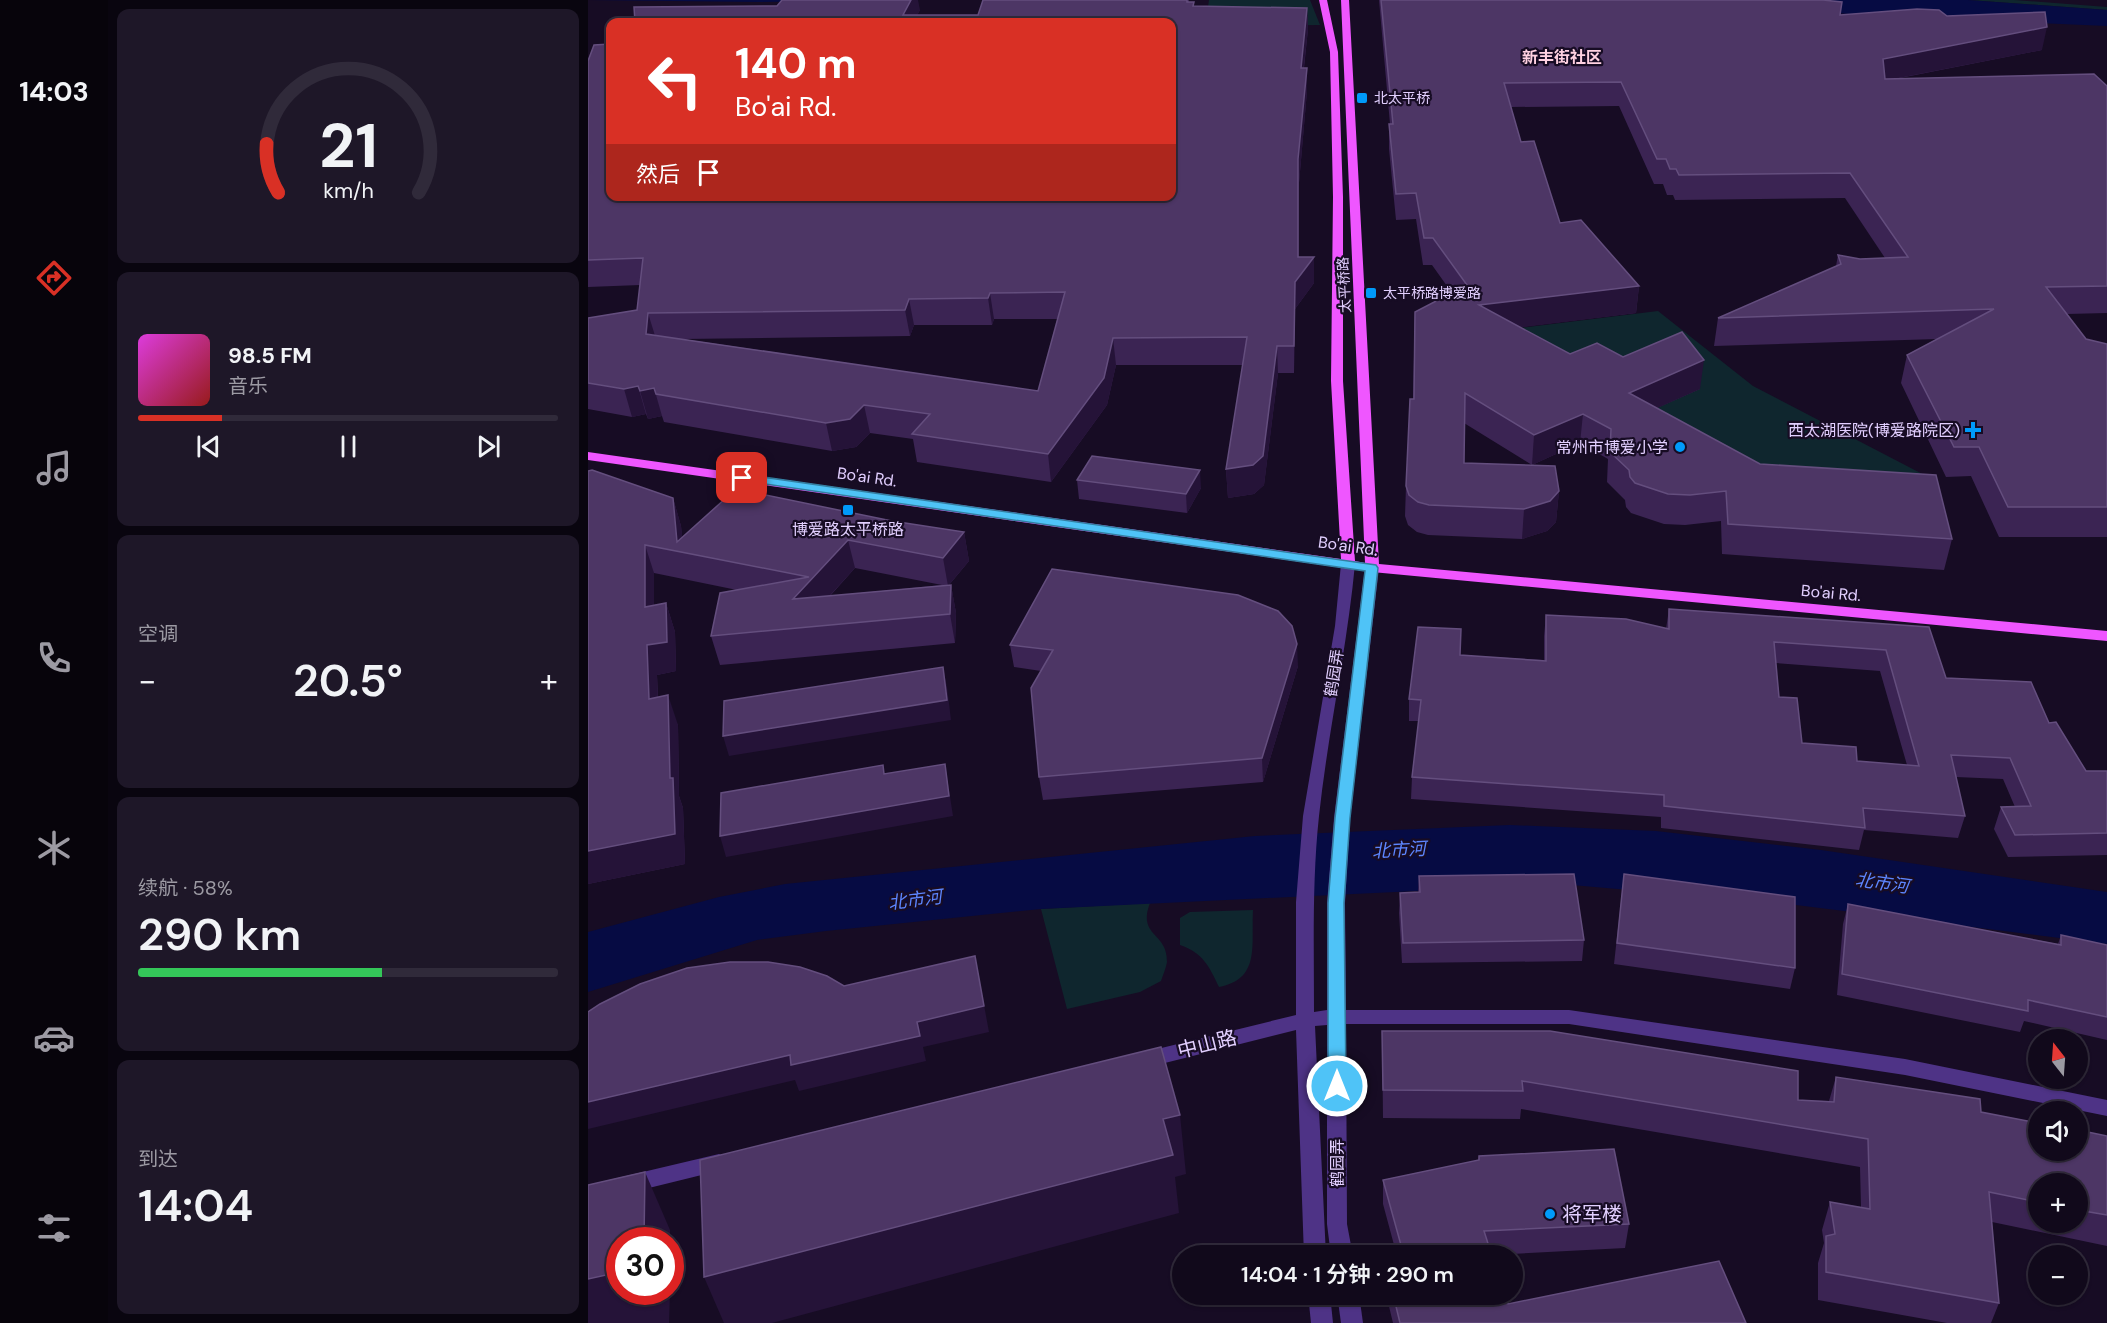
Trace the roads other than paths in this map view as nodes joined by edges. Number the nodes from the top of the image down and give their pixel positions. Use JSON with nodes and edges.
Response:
{"nodes":[{"id":1,"x":1323,"y":0,"type":"edge"},
{"id":2,"x":1345,"y":0,"type":"edge"},
{"id":3,"x":588,"y":456,"type":"edge"},
{"id":4,"x":1348,"y":564,"type":"junction"},
{"id":5,"x":1372,"y":568,"type":"junction"},
{"id":6,"x":2107,"y":636,"type":"edge"},
{"id":7,"x":1336,"y":1017,"type":"junction"},
{"id":8,"x":1305,"y":1020,"type":"junction"},
{"id":9,"x":1123,"y":1065,"type":"edge"},
{"id":10,"x":2107,"y":1108,"type":"edge"},
{"id":11,"x":740,"y":1158,"type":"edge"},
{"id":12,"x":588,"y":1194,"type":"edge"},
{"id":13,"x":1314,"y":1245,"type":"edge"},
{"id":14,"x":1341,"y":1245,"type":"edge"},
{"id":15,"x":1320,"y":1305,"type":"edge"},
{"id":16,"x":1350,"y":1305,"type":"edge"},
{"id":17,"x":1322,"y":1323,"type":"edge"},
{"id":18,"x":1352,"y":1323,"type":"edge"}],
"edges":[{"from":1,"to":4,"type":"main road"},
{"from":2,"to":5,"type":"main road","name":"太平桥路"},
{"from":3,"to":4,"type":"main road","name":"Bo'ai Rd."},
{"from":4,"to":5,"type":"main road","name":"Bo'ai Rd."},
{"from":4,"to":8,"type":"street","name":"鹤园弄"},
{"from":5,"to":6,"type":"main road","name":"Bo'ai Rd."},
{"from":5,"to":7,"type":"street","name":"鹤园弄"},
{"from":7,"to":8,"type":"street","name":"中山路"},
{"from":7,"to":10,"type":"street","name":"中山路"},
{"from":7,"to":14,"type":"street","name":"鹤园弄"},
{"from":8,"to":9,"type":"street","name":"中山路"},
{"from":8,"to":13,"type":"street","name":"鹤园弄"},
{"from":11,"to":12,"type":"street"},
{"from":15,"to":17,"type":"street"},
{"from":16,"to":18,"type":"street"}]}
